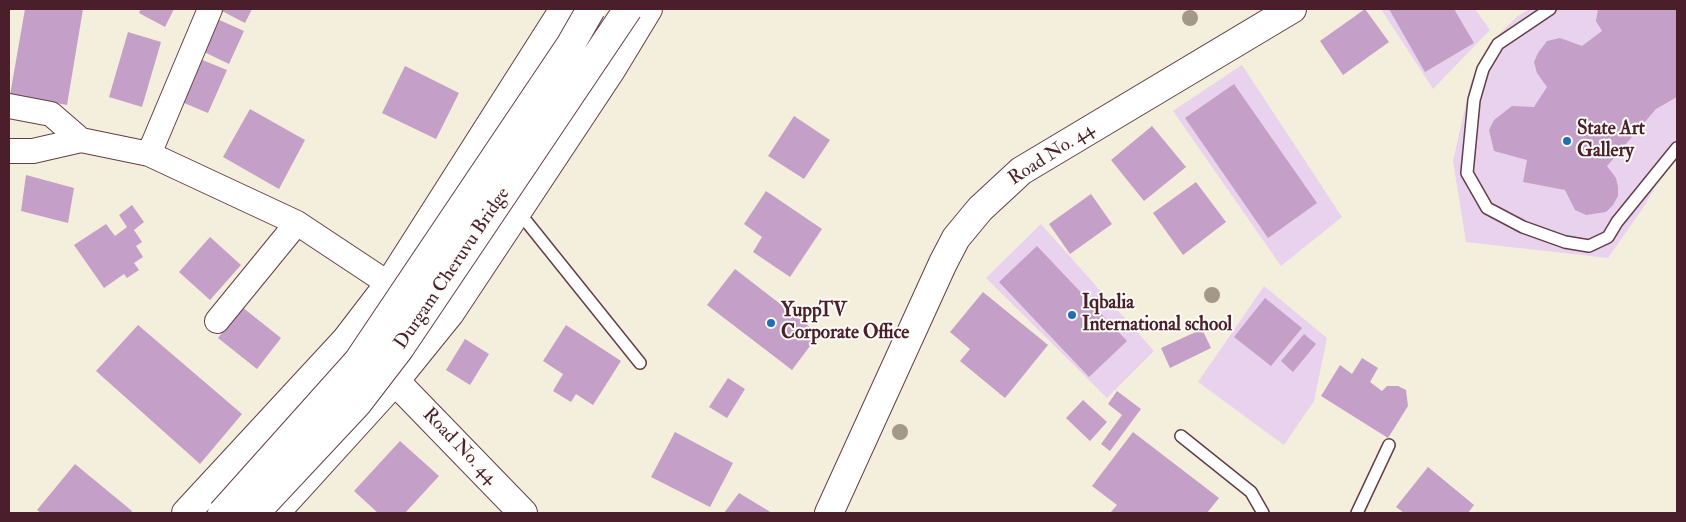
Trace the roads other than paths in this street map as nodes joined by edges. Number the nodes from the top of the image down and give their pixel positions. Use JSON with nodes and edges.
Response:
{"nodes":[{"id":1,"x":210,"y":9,"type":"edge"},
{"id":2,"x":564,"y":9,"type":"edge"},
{"id":3,"x":579,"y":9,"type":"edge"},
{"id":4,"x":591,"y":9,"type":"edge"},
{"id":5,"x":628,"y":9,"type":"edge"},
{"id":6,"x":648,"y":9,"type":"edge"},
{"id":7,"x":1292,"y":9,"type":"edge"},
{"id":8,"x":1550,"y":9,"type":"edge"},
{"id":9,"x":612,"y":70,"type":"junction"},
{"id":10,"x":9,"y":106,"type":"edge"},
{"id":11,"x":81,"y":140,"type":"junction"},
{"id":12,"x":1677,"y":148,"type":"edge"},
{"id":13,"x":9,"y":151,"type":"edge"},
{"id":14,"x":149,"y":154,"type":"junction"},
{"id":15,"x":518,"y":211,"type":"junction"},
{"id":16,"x":297,"y":223,"type":"junction"},
{"id":17,"x":389,"y":284,"type":"junction"},
{"id":18,"x":217,"y":321,"type":"dead end"},
{"id":19,"x":640,"y":363,"type":"dead end"},
{"id":20,"x":395,"y":381,"type":"junction"},
{"id":21,"x":1181,"y":436,"type":"dead end"},
{"id":22,"x":1389,"y":444,"type":"dead end"},
{"id":23,"x":186,"y":513,"type":"edge"},
{"id":24,"x":222,"y":513,"type":"edge"},
{"id":25,"x":256,"y":513,"type":"edge"},
{"id":26,"x":275,"y":513,"type":"edge"},
{"id":27,"x":523,"y":513,"type":"edge"},
{"id":28,"x":829,"y":513,"type":"edge"},
{"id":29,"x":1263,"y":513,"type":"edge"},
{"id":30,"x":1357,"y":513,"type":"edge"}],
"edges":[{"from":1,"to":14,"type":"street"},
{"from":2,"to":17,"type":"main road"},
{"from":3,"to":9,"type":"main road"},
{"from":4,"to":24,"type":"main road","name":"Durgam Cheruvu Bridge","bridge":true},
{"from":5,"to":25,"type":"main road","name":"Durgam Cheruvu Bridge","bridge":true},
{"from":6,"to":9,"type":"main road"},
{"from":7,"to":28,"type":"main road","name":"Road No. 44"},
{"from":8,"to":12,"type":"lane"},
{"from":9,"to":15,"type":"main road"},
{"from":10,"to":11,"type":"street"},
{"from":11,"to":13,"type":"street"},
{"from":11,"to":14,"type":"street"},
{"from":14,"to":16,"type":"street"},
{"from":15,"to":19,"type":"lane"},
{"from":15,"to":20,"type":"main road"},
{"from":16,"to":17,"type":"street"},
{"from":16,"to":18,"type":"street"},
{"from":17,"to":23,"type":"main road"},
{"from":20,"to":26,"type":"main road"},
{"from":20,"to":27,"type":"main road","name":"Road No. 44"},
{"from":21,"to":29,"type":"lane"},
{"from":22,"to":30,"type":"lane"}]}
